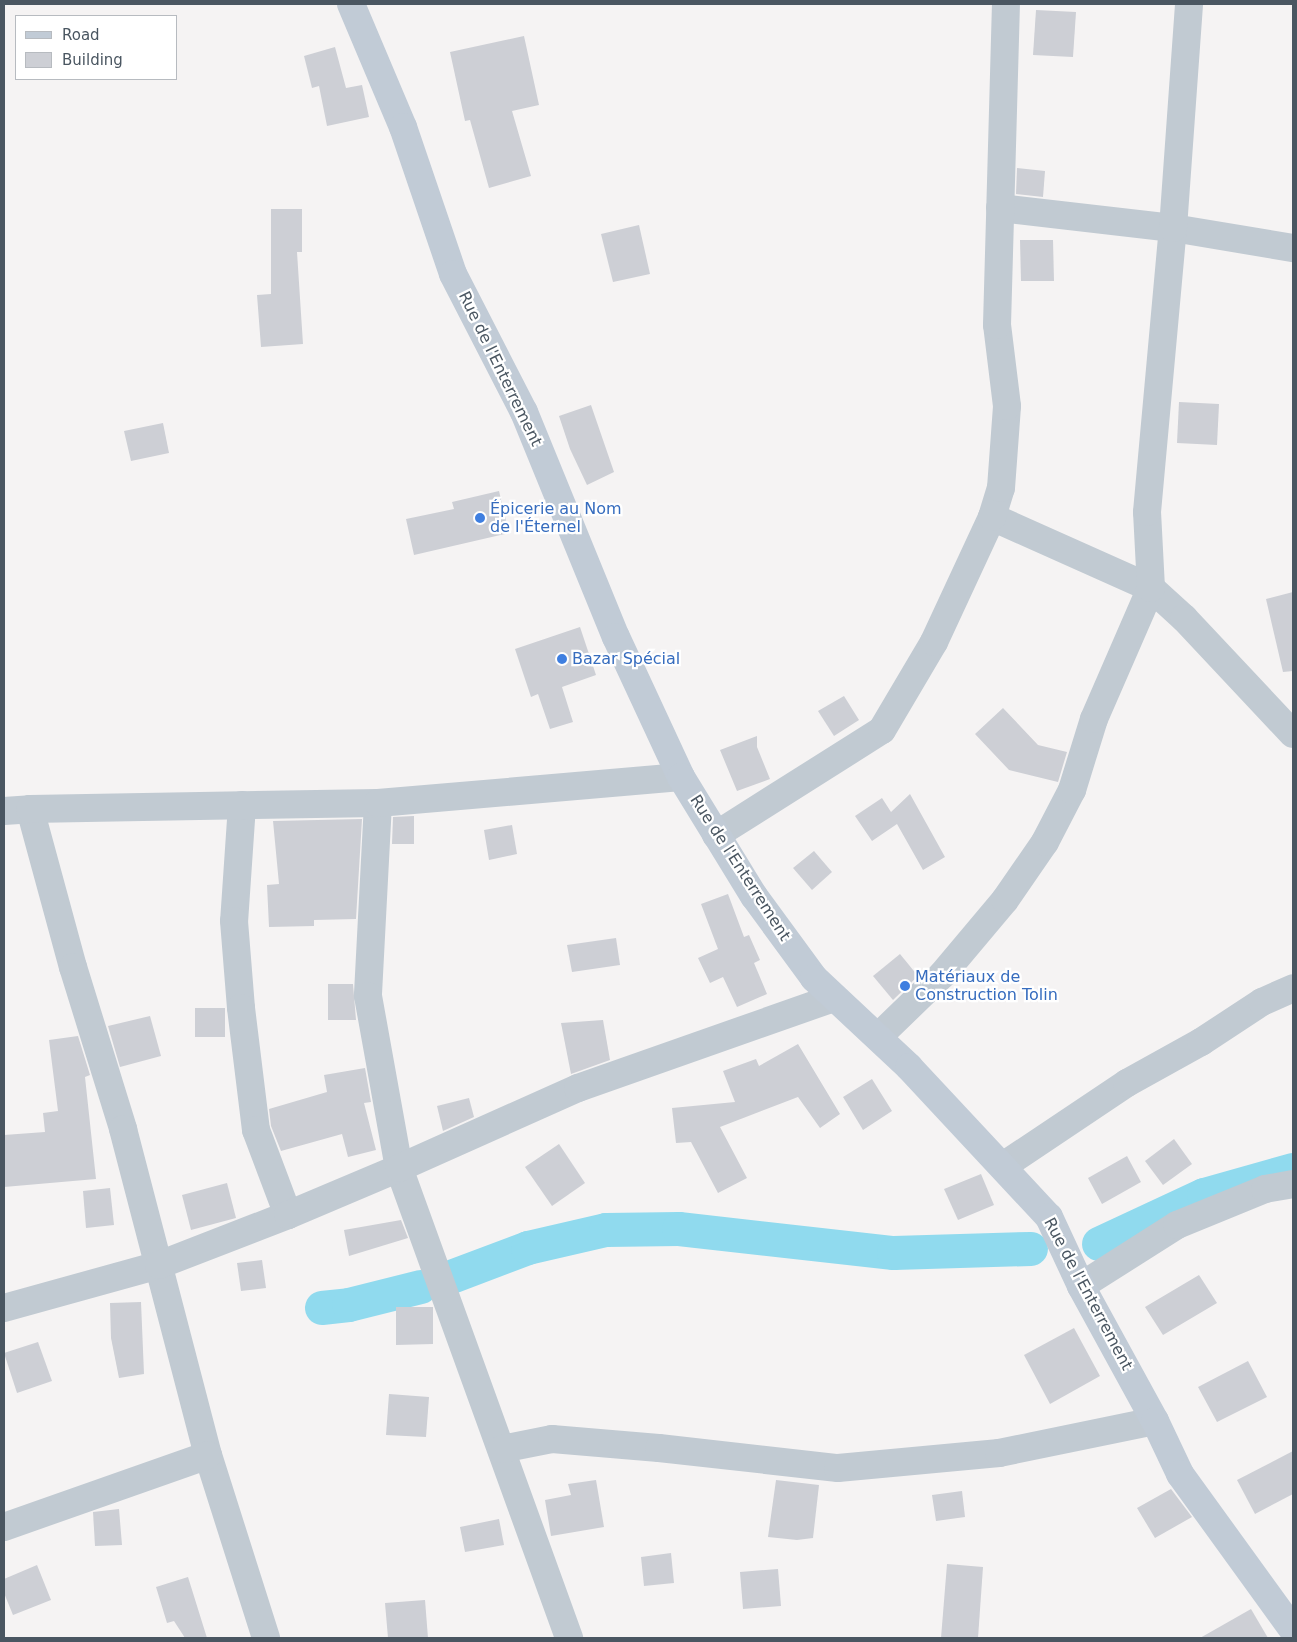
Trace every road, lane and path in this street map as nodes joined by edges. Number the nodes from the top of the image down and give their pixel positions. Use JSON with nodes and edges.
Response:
{"nodes":[{"id":1,"x":351,"y":4,"type":"edge"},
{"id":2,"x":1006,"y":4,"type":"edge"},
{"id":3,"x":1189,"y":4,"type":"edge"},
{"id":4,"x":1000,"y":208,"type":"junction"},
{"id":5,"x":1173,"y":228,"type":"junction"},
{"id":6,"x":1293,"y":248,"type":"edge"},
{"id":7,"x":992,"y":517,"type":"junction"},
{"id":8,"x":1151,"y":588,"type":"junction"},
{"id":9,"x":1293,"y":734,"type":"edge"},
{"id":10,"x":681,"y":777,"type":"junction"},
{"id":11,"x":378,"y":803,"type":"junction"},
{"id":12,"x":242,"y":805,"type":"junction"},
{"id":13,"x":17,"y":810,"type":"edge"},
{"id":14,"x":716,"y":835,"type":"junction"},
{"id":15,"x":1293,"y":988,"type":"edge"},
{"id":16,"x":834,"y":998,"type":"junction"},
{"id":17,"x":879,"y":1036,"type":"junction"},
{"id":18,"x":1003,"y":1166,"type":"junction"},
{"id":19,"x":399,"y":1168,"type":"junction"},
{"id":20,"x":1293,"y":1184,"type":"edge"},
{"id":21,"x":288,"y":1215,"type":"junction"},
{"id":22,"x":159,"y":1265,"type":"junction"},
{"id":23,"x":1081,"y":1286,"type":"junction"},
{"id":24,"x":4,"y":1308,"type":"edge"},
{"id":25,"x":1155,"y":1421,"type":"junction"},
{"id":26,"x":502,"y":1449,"type":"junction"},
{"id":27,"x":208,"y":1455,"type":"junction"},
{"id":28,"x":4,"y":1527,"type":"edge"},
{"id":29,"x":1293,"y":1630,"type":"edge"},
{"id":30,"x":266,"y":1638,"type":"edge"},
{"id":31,"x":569,"y":1638,"type":"edge"}],
"edges":[{"from":1,"to":10,"type":"street","name":"Rue de l'Enterrement"},
{"from":2,"to":4,"type":"street"},
{"from":3,"to":5,"type":"street"},
{"from":4,"to":5,"type":"street"},
{"from":4,"to":7,"type":"street"},
{"from":5,"to":6,"type":"street"},
{"from":5,"to":8,"type":"street"},
{"from":7,"to":8,"type":"street"},
{"from":7,"to":14,"type":"street"},
{"from":8,"to":9,"type":"street"},
{"from":8,"to":17,"type":"street"},
{"from":10,"to":11,"type":"street"},
{"from":10,"to":14,"type":"street","name":"Rue de l'Enterrement"},
{"from":11,"to":12,"type":"street"},
{"from":11,"to":19,"type":"street"},
{"from":12,"to":13,"type":"street"},
{"from":12,"to":21,"type":"street"},
{"from":13,"to":22,"type":"street"},
{"from":14,"to":16,"type":"street","name":"Rue de l'Enterrement"},
{"from":15,"to":18,"type":"street"},
{"from":16,"to":17,"type":"street","name":"Rue de l'Enterrement"},
{"from":16,"to":19,"type":"street"},
{"from":17,"to":18,"type":"street","name":"Rue de l'Enterrement"},
{"from":18,"to":23,"type":"street","name":"Rue de l'Enterrement"},
{"from":19,"to":21,"type":"street"},
{"from":19,"to":26,"type":"street"},
{"from":20,"to":23,"type":"street"},
{"from":21,"to":22,"type":"street"},
{"from":22,"to":24,"type":"street"},
{"from":22,"to":27,"type":"street"},
{"from":23,"to":25,"type":"street","name":"Rue de l'Enterrement"},
{"from":25,"to":26,"type":"street"},
{"from":25,"to":29,"type":"street","name":"Rue de l'Enterrement"},
{"from":26,"to":31,"type":"street"},
{"from":27,"to":28,"type":"street"},
{"from":27,"to":30,"type":"street"}]}
